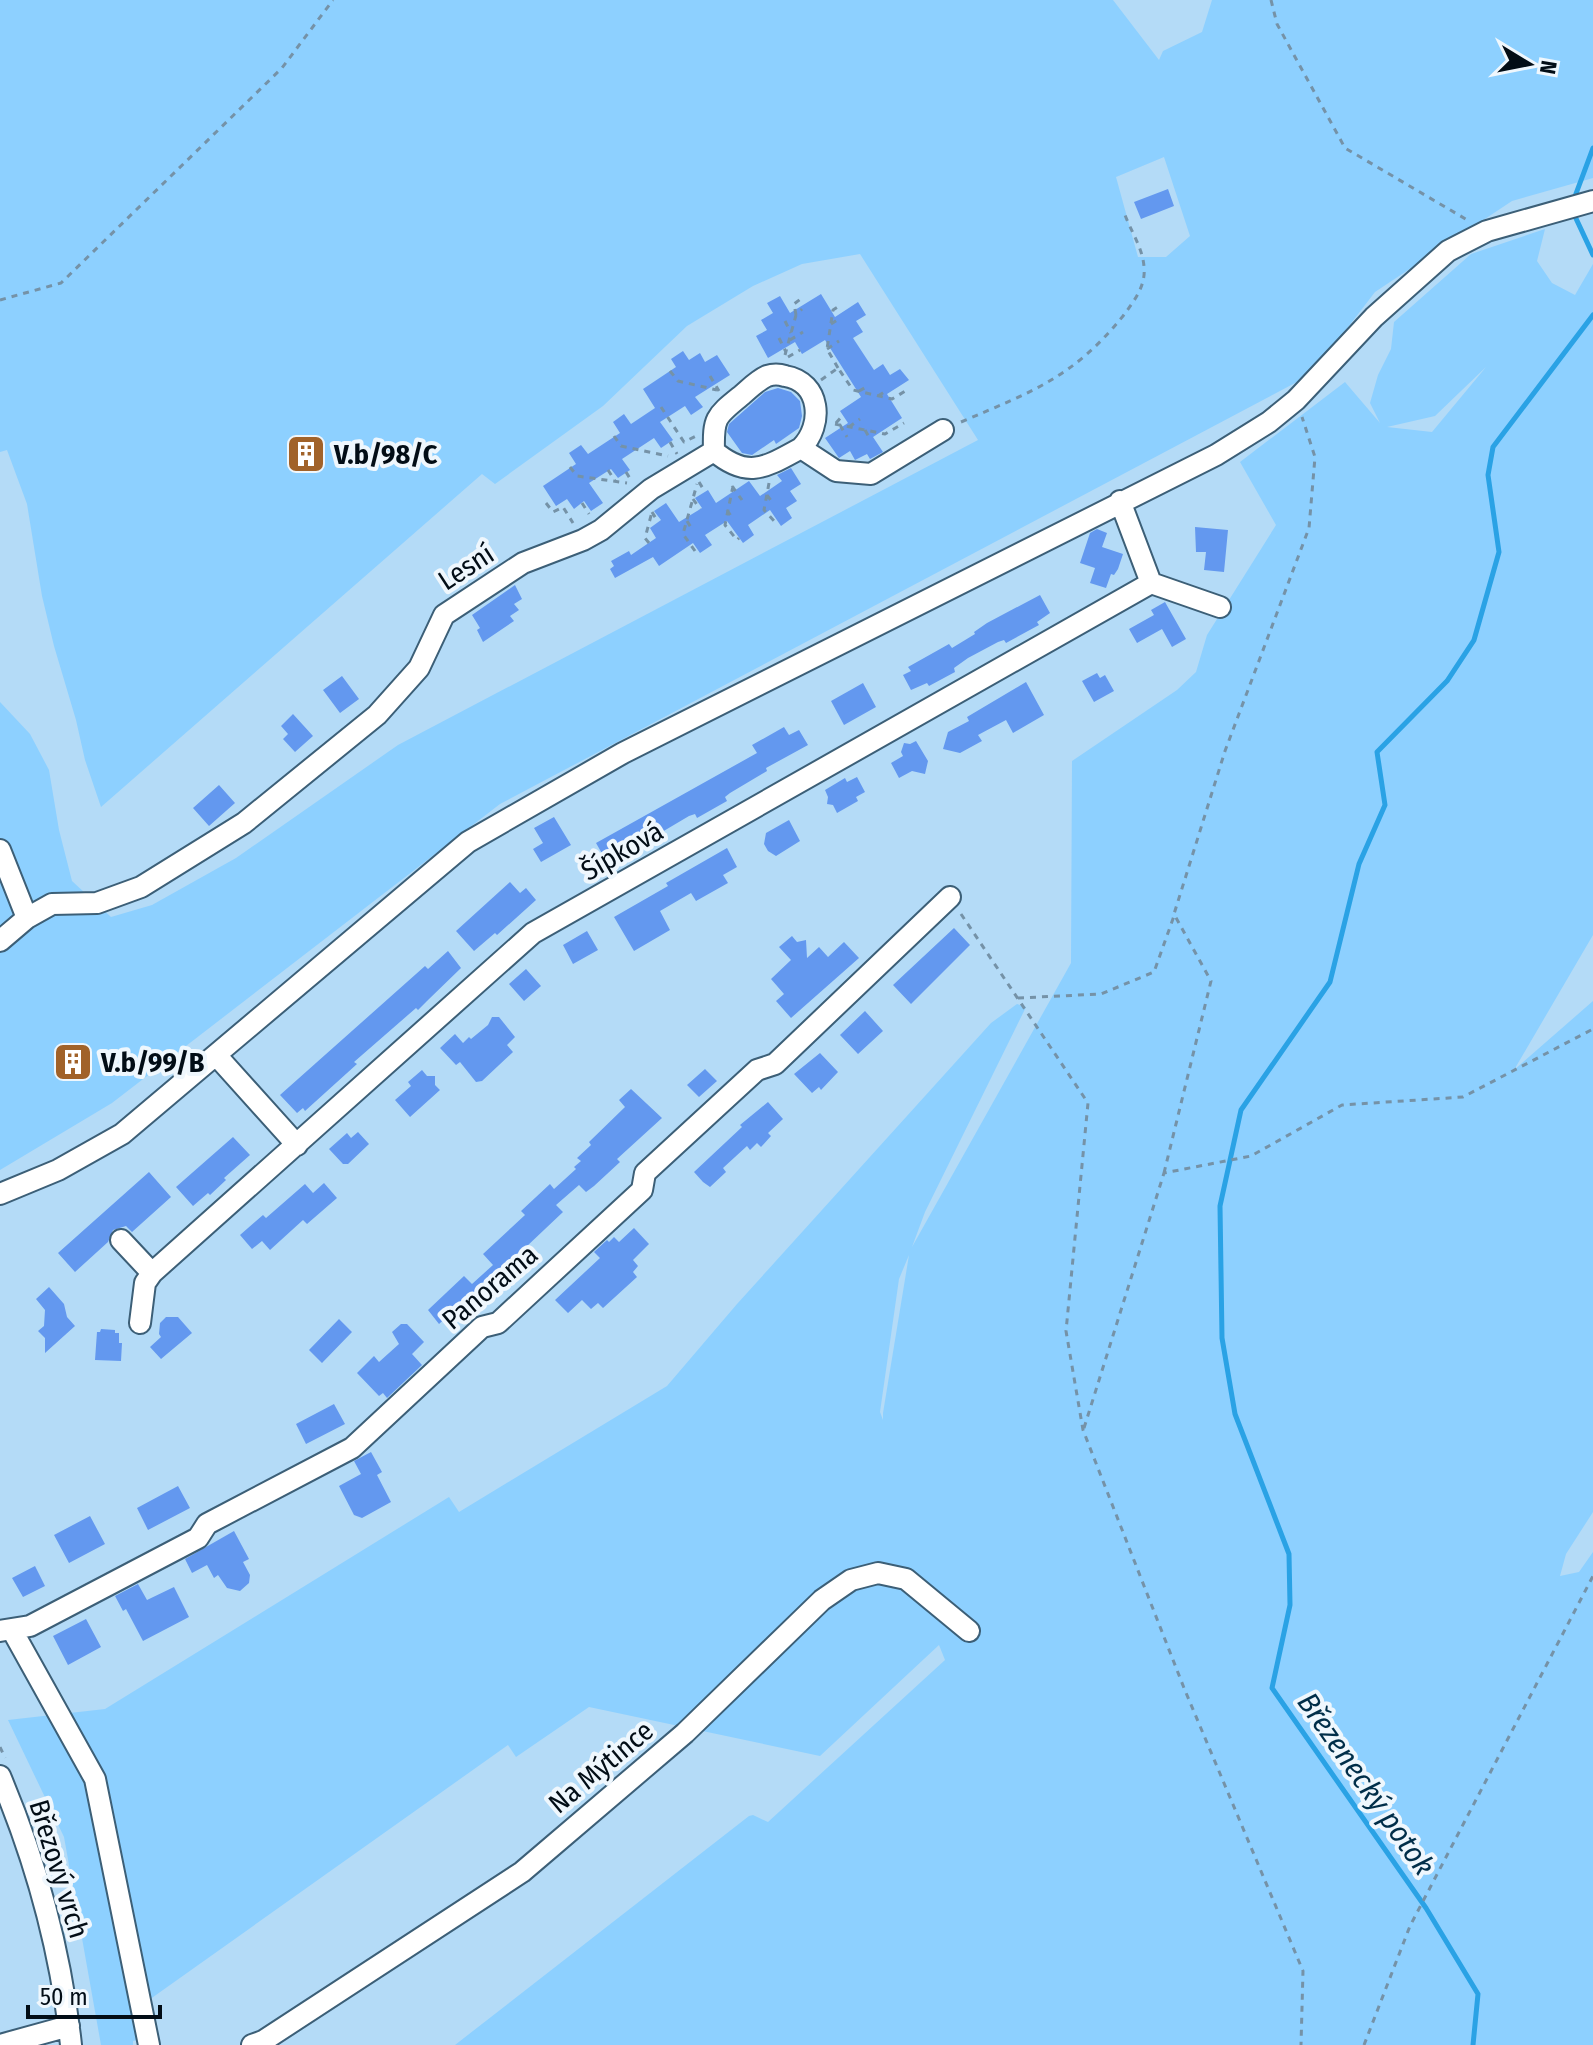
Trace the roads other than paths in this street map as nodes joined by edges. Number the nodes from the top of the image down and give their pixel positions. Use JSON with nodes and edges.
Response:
{"nodes":[{"id":1,"x":1590,"y":201,"type":"edge"},
{"id":2,"x":943,"y":430,"type":"road end"},
{"id":3,"x":801,"y":448,"type":"junction"},
{"id":4,"x":714,"y":451,"type":"junction"},
{"id":5,"x":1120,"y":501,"type":"junction"},
{"id":6,"x":1151,"y":583,"type":"junction"},
{"id":7,"x":1220,"y":607,"type":"dead end"},
{"id":8,"x":0,"y":850,"type":"edge"},
{"id":9,"x":950,"y":897,"type":"road end"},
{"id":10,"x":27,"y":918,"type":"junction"},
{"id":11,"x":0,"y":941,"type":"edge"},
{"id":12,"x":216,"y":1055,"type":"junction"},
{"id":13,"x":297,"y":1145,"type":"junction"},
{"id":14,"x":0,"y":1194,"type":"edge"},
{"id":15,"x":121,"y":1240,"type":"dead end"},
{"id":16,"x":152,"y":1273,"type":"junction"},
{"id":17,"x":140,"y":1323,"type":"dead end"},
{"id":18,"x":6,"y":1631,"type":"edge"},
{"id":19,"x":969,"y":1631,"type":"dead end"},
{"id":20,"x":0,"y":1776,"type":"edge"},
{"id":21,"x":70,"y":2035,"type":"edge"},
{"id":22,"x":0,"y":2045,"type":"edge"},
{"id":23,"x":149,"y":2045,"type":"edge"},
{"id":24,"x":252,"y":2045,"type":"edge"}],
"edges":[{"from":1,"to":5,"type":"street"},
{"from":2,"to":3,"type":"street"},
{"from":3,"to":4,"type":"street"},
{"from":3,"to":4,"type":"street"},
{"from":4,"to":10,"type":"street","name":"Lesní"},
{"from":5,"to":6,"type":"street"},
{"from":5,"to":12,"type":"street"},
{"from":6,"to":7,"type":"street"},
{"from":6,"to":13,"type":"street","name":"Šípková"},
{"from":8,"to":10,"type":"street"},
{"from":9,"to":18,"type":"street","name":"Panorama"},
{"from":10,"to":11,"type":"street","name":"Lesní"},
{"from":12,"to":13,"type":"street"},
{"from":12,"to":14,"type":"street"},
{"from":13,"to":16,"type":"street","name":"Šípková"},
{"from":15,"to":16,"type":"street"},
{"from":16,"to":17,"type":"street"},
{"from":18,"to":23,"type":"street"},
{"from":19,"to":24,"type":"street","name":"Na Mýtince"},
{"from":20,"to":21,"type":"street","name":"Březový vrch"},
{"from":21,"to":22,"type":"street","name":"Březový vrch"}]}
